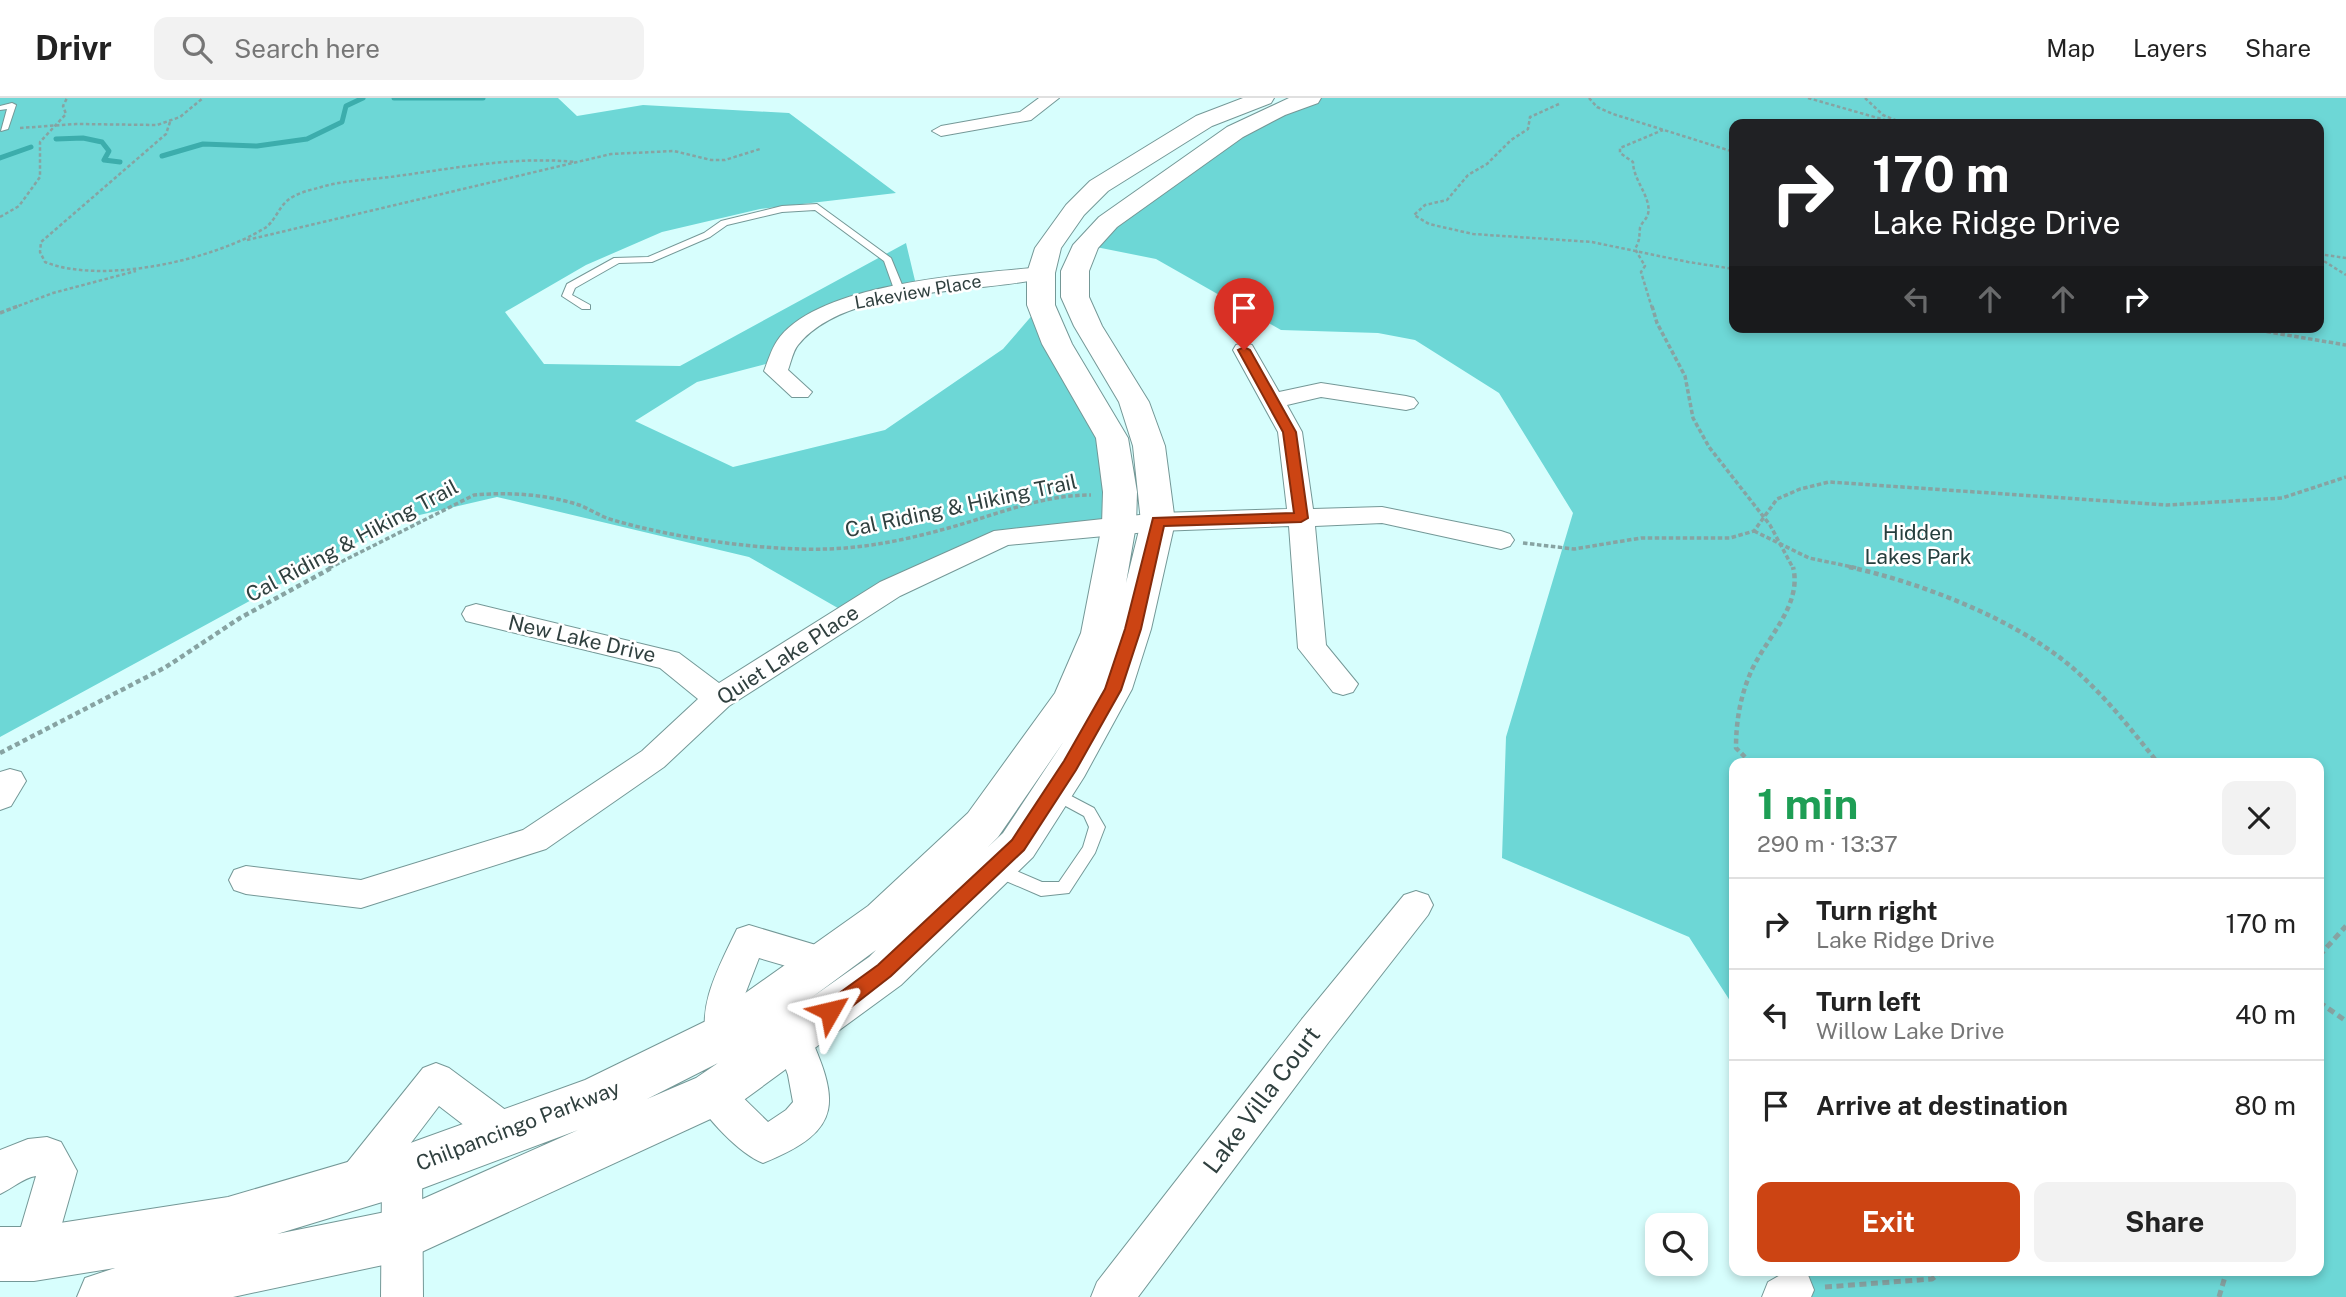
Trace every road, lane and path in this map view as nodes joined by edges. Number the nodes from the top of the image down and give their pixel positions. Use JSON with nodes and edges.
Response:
{"nodes":[{"id":1,"x":67,"y":98,"type":"edge"},
{"id":2,"x":204,"y":98,"type":"edge"},
{"id":3,"x":1050,"y":98,"type":"edge"},
{"id":4,"x":1263,"y":98,"type":"edge"},
{"id":5,"x":1310,"y":98,"type":"edge"},
{"id":6,"x":1589,"y":98,"type":"edge"},
{"id":7,"x":1808,"y":98,"type":"edge"},
{"id":8,"x":1865,"y":98,"type":"edge"},
{"id":9,"x":1559,"y":104,"type":"dead end"},
{"id":10,"x":0,"y":108,"type":"edge"},
{"id":11,"x":1882,"y":119,"type":"edge"},
{"id":12,"x":1894,"y":119,"type":"edge"},
{"id":13,"x":170,"y":122,"type":"junction"},
{"id":14,"x":53,"y":126,"type":"junction"},
{"id":15,"x":4,"y":129,"type":"joint"},
{"id":16,"x":1663,"y":130,"type":"junction"},
{"id":17,"x":940,"y":131,"type":"dead end"},
{"id":18,"x":760,"y":149,"type":"dead end"},
{"id":19,"x":1729,"y":150,"type":"edge"},
{"id":20,"x":576,"y":162,"type":"junction"},
{"id":21,"x":0,"y":217,"type":"edge"},
{"id":22,"x":1635,"y":249,"type":"junction"},
{"id":23,"x":213,"y":250,"type":"junction"},
{"id":24,"x":2324,"y":256,"type":"edge"},
{"id":25,"x":2346,"y":258,"type":"edge"},
{"id":26,"x":2324,"y":260,"type":"edge"},
{"id":27,"x":152,"y":267,"type":"junction"},
{"id":28,"x":1729,"y":268,"type":"edge"},
{"id":29,"x":1041,"y":273,"type":"junction"},
{"id":30,"x":2346,"y":275,"type":"edge"},
{"id":31,"x":900,"y":292,"type":"junction"},
{"id":32,"x":586,"y":307,"type":"dead end"},
{"id":33,"x":0,"y":313,"type":"edge"},
{"id":34,"x":2275,"y":333,"type":"edge"},
{"id":35,"x":2346,"y":345,"type":"edge"},
{"id":36,"x":1244,"y":350,"type":"dead end"},
{"id":37,"x":800,"y":392,"type":"dead end"},
{"id":38,"x":1271,"y":401,"type":"junction"},
{"id":39,"x":1406,"y":402,"type":"dead end"},
{"id":40,"x":2346,"y":477,"type":"edge"},
{"id":41,"x":1132,"y":513,"type":"junction"},
{"id":42,"x":1765,"y":516,"type":"junction"},
{"id":43,"x":1301,"y":518,"type":"junction"},
{"id":44,"x":1754,"y":531,"type":"junction"},
{"id":45,"x":1501,"y":540,"type":"joint"},
{"id":46,"x":1781,"y":544,"type":"junction"},
{"id":47,"x":475,"y":614,"type":"dead end"},
{"id":48,"x":1343,"y":684,"type":"dead end"},
{"id":49,"x":718,"y":698,"type":"junction"},
{"id":50,"x":1746,"y":758,"type":"edge"},
{"id":51,"x":2154,"y":758,"type":"edge"},
{"id":52,"x":4,"y":777,"type":"edge"},
{"id":53,"x":1053,"y":792,"type":"junction"},
{"id":54,"x":993,"y":868,"type":"junction"},
{"id":55,"x":246,"y":880,"type":"dead end"},
{"id":56,"x":1416,"y":905,"type":"dead end"},
{"id":57,"x":2346,"y":926,"type":"edge"},
{"id":58,"x":2324,"y":950,"type":"edge"},
{"id":59,"x":824,"y":962,"type":"junction"},
{"id":60,"x":2324,"y":1006,"type":"edge"},
{"id":61,"x":2346,"y":1021,"type":"edge"},
{"id":62,"x":723,"y":1036,"type":"junction"},
{"id":63,"x":793,"y":1038,"type":"junction"},
{"id":64,"x":713,"y":1094,"type":"junction"},
{"id":65,"x":505,"y":1133,"type":"junction"},
{"id":66,"x":402,"y":1171,"type":"junction"},
{"id":67,"x":0,"y":1174,"type":"edge"},
{"id":68,"x":356,"y":1184,"type":"junction"},
{"id":69,"x":402,"y":1235,"type":"junction"},
{"id":70,"x":17,"y":1254,"type":"edge"},
{"id":71,"x":1936,"y":1276,"type":"edge"},
{"id":72,"x":2225,"y":1276,"type":"edge"},
{"id":73,"x":1788,"y":1293,"type":"edge"},
{"id":74,"x":104,"y":1297,"type":"edge"},
{"id":75,"x":402,"y":1297,"type":"edge"},
{"id":76,"x":1112,"y":1297,"type":"edge"},
{"id":77,"x":2219,"y":1297,"type":"edge"}],
"edges":[{"from":1,"to":14,"type":"path"},
{"from":2,"to":13,"type":"path"},
{"from":3,"to":17,"type":"street"},
{"from":4,"to":29,"type":"street","name":"Chilpancingo Parkway"},
{"from":5,"to":41,"type":"street","name":"Chilpancingo Parkway"},
{"from":6,"to":16,"type":"path"},
{"from":7,"to":11,"type":"path"},
{"from":8,"to":12,"type":"path"},
{"from":9,"to":22,"type":"path"},
{"from":10,"to":15,"type":"lane"},
{"from":13,"to":14,"type":"path"},
{"from":13,"to":27,"type":"path"},
{"from":14,"to":15,"type":"path"},
{"from":14,"to":21,"type":"path"},
{"from":16,"to":19,"type":"path"},
{"from":16,"to":22,"type":"path"},
{"from":18,"to":20,"type":"path"},
{"from":20,"to":23,"type":"path"},
{"from":20,"to":23,"type":"path"},
{"from":22,"to":28,"type":"path"},
{"from":22,"to":42,"type":"path"},
{"from":23,"to":27,"type":"path"},
{"from":24,"to":25,"type":"path"},
{"from":26,"to":30,"type":"path"},
{"from":27,"to":33,"type":"path"},
{"from":29,"to":31,"type":"street","name":"Lakeview Place"},
{"from":29,"to":41,"type":"street","name":"Chilpancingo Parkway"},
{"from":31,"to":32,"type":"lane"},
{"from":31,"to":37,"type":"street","name":"Lakeview Place"},
{"from":34,"to":35,"type":"path"},
{"from":36,"to":38,"type":"street"},
{"from":38,"to":39,"type":"street"},
{"from":38,"to":43,"type":"street"},
{"from":40,"to":42,"type":"path"},
{"from":41,"to":43,"type":"street","name":"Quiet Lake Place"},
{"from":41,"to":49,"type":"street","name":"Quiet Lake Place"},
{"from":41,"to":52,"type":"path","name":"Cal Riding & Hiking Trail"},
{"from":41,"to":53,"type":"street","name":"Chilpancingo Parkway"},
{"from":41,"to":59,"type":"street","name":"Chilpancingo Parkway"},
{"from":42,"to":44,"type":"path"},
{"from":42,"to":46,"type":"path"},
{"from":43,"to":45,"type":"street","name":"Quiet Lake Place"},
{"from":43,"to":48,"type":"street"},
{"from":44,"to":45,"type":"path"},
{"from":44,"to":46,"type":"path"},
{"from":46,"to":50,"type":"path"},
{"from":46,"to":51,"type":"path"},
{"from":47,"to":49,"type":"street","name":"New Lake Drive"},
{"from":49,"to":55,"type":"street","name":"Quiet Lake Place"},
{"from":53,"to":54,"type":"street","name":"Chilpancingo Parkway"},
{"from":53,"to":54,"type":"lane"},
{"from":54,"to":63,"type":"street","name":"Chilpancingo Parkway"},
{"from":56,"to":76,"type":"street","name":"Lake Villa Court"},
{"from":57,"to":58,"type":"path"},
{"from":59,"to":62,"type":"street","name":"Chilpancingo Parkway"},
{"from":59,"to":62,"type":"street"},
{"from":60,"to":61,"type":"path"},
{"from":62,"to":65,"type":"street","name":"Chilpancingo Parkway"},
{"from":63,"to":64,"type":"street","name":"Chilpancingo Parkway"},
{"from":63,"to":64,"type":"street"},
{"from":64,"to":69,"type":"street","name":"Chilpancingo Parkway"},
{"from":65,"to":66,"type":"street","name":"Chilpancingo Parkway"},
{"from":65,"to":68,"type":"street"},
{"from":66,"to":68,"type":"street","name":"Chilpancingo Parkway"},
{"from":66,"to":69,"type":"street"},
{"from":67,"to":70,"type":"street"},
{"from":68,"to":70,"type":"street","name":"Chilpancingo Parkway"},
{"from":69,"to":74,"type":"street","name":"Chilpancingo Parkway"},
{"from":69,"to":75,"type":"street"},
{"from":71,"to":73,"type":"path"},
{"from":72,"to":77,"type":"path"}]}
